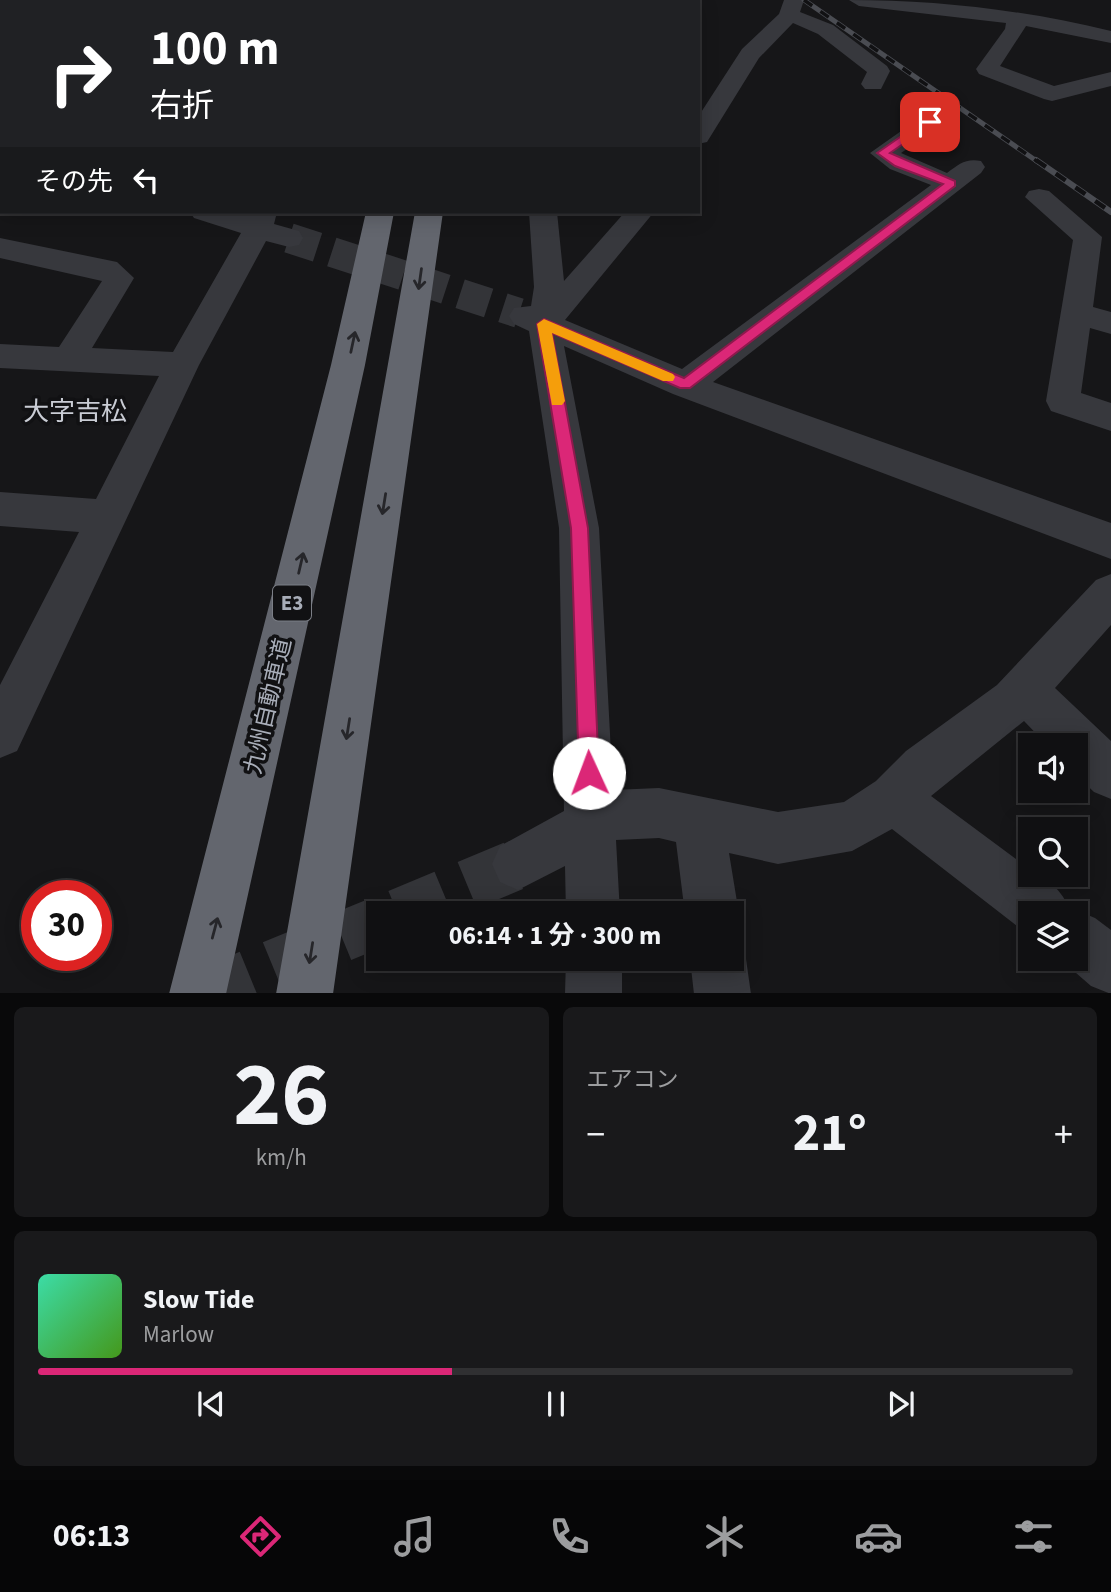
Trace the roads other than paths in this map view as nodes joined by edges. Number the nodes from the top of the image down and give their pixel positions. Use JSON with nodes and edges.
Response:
{"nodes":[{"id":1,"x":859,"y":0,"type":"edge"},
{"id":2,"x":791,"y":8,"type":"edge"},
{"id":3,"x":1016,"y":18,"type":"junction"},
{"id":4,"x":1111,"y":37,"type":"edge"},
{"id":5,"x":1111,"y":79,"type":"edge"},
{"id":6,"x":873,"y":84,"type":"dead end"},
{"id":7,"x":930,"y":122,"type":"dead end"},
{"id":8,"x":700,"y":134,"type":"edge"},
{"id":9,"x":1038,"y":197,"type":"dead end"},
{"id":10,"x":213,"y":214,"type":"edge"},
{"id":11,"x":380,"y":214,"type":"edge"},
{"id":12,"x":429,"y":214,"type":"edge"},
{"id":13,"x":543,"y":214,"type":"edge"},
{"id":14,"x":638,"y":214,"type":"edge"},
{"id":15,"x":270,"y":226,"type":"edge"},
{"id":16,"x":0,"y":248,"type":"edge"},
{"id":17,"x":1076,"y":313,"type":"junction"},
{"id":18,"x":531,"y":318,"type":"junction"},
{"id":19,"x":1111,"y":323,"type":"edge"},
{"id":20,"x":0,"y":356,"type":"edge"},
{"id":21,"x":68,"y":359,"type":"junction"},
{"id":22,"x":182,"y":365,"type":"junction"},
{"id":23,"x":685,"y":385,"type":"junction"},
{"id":24,"x":1111,"y":417,"type":"edge"},
{"id":25,"x":0,"y":509,"type":"edge"},
{"id":26,"x":107,"y":517,"type":"junction"},
{"id":27,"x":1111,"y":541,"type":"edge"},
{"id":28,"x":1111,"y":594,"type":"edge"},
{"id":29,"x":1024,"y":689,"type":"junction"},
{"id":30,"x":2,"y":726,"type":"edge"},
{"id":31,"x":1111,"y":775,"type":"edge"},
{"id":32,"x":894,"y":799,"type":"junction"},
{"id":33,"x":699,"y":821,"type":"junction"},
{"id":34,"x":590,"y":825,"type":"junction"},
{"id":35,"x":518,"y":864,"type":"tunnel mouth"},
{"id":36,"x":593,"y":901,"type":"edge"},
{"id":37,"x":710,"y":901,"type":"edge"},
{"id":38,"x":1028,"y":901,"type":"edge"},
{"id":39,"x":1088,"y":947,"type":"edge"},
{"id":40,"x":1111,"y":966,"type":"edge"},
{"id":41,"x":594,"y":971,"type":"edge"},
{"id":42,"x":720,"y":971,"type":"edge"},
{"id":43,"x":197,"y":993,"type":"edge"},
{"id":44,"x":304,"y":993,"type":"edge"},
{"id":45,"x":593,"y":993,"type":"edge"},
{"id":46,"x":723,"y":993,"type":"edge"}],
"edges":[{"from":1,"to":3,"type":"street"},
{"from":2,"to":6,"type":"street"},
{"from":2,"to":8,"type":"street"},
{"from":3,"to":4,"type":"street"},
{"from":3,"to":5,"type":"street"},
{"from":7,"to":23,"type":"street"},
{"from":9,"to":17,"type":"street"},
{"from":10,"to":15,"type":"street"},
{"from":43,"to":11,"type":"highway","name":"九州自動車道","number":"E3","one_way":true},
{"from":12,"to":44,"type":"highway","one_way":true},
{"from":13,"to":18,"type":"street"},
{"from":14,"to":18,"type":"street"},
{"from":15,"to":22,"type":"street"},
{"from":16,"to":21,"type":"street"},
{"from":17,"to":19,"type":"street"},
{"from":17,"to":24,"type":"street"},
{"from":18,"to":23,"type":"street"},
{"from":18,"to":34,"type":"street"},
{"from":20,"to":21,"type":"street"},
{"from":21,"to":22,"type":"street"},
{"from":22,"to":26,"type":"street"},
{"from":23,"to":27,"type":"street"},
{"from":25,"to":26,"type":"street"},
{"from":26,"to":30,"type":"street"},
{"from":28,"to":29,"type":"street"},
{"from":29,"to":31,"type":"street"},
{"from":29,"to":32,"type":"street"},
{"from":32,"to":33,"type":"street"},
{"from":32,"to":38,"type":"street"},
{"from":33,"to":34,"type":"street"},
{"from":33,"to":37,"type":"street"},
{"from":34,"to":35,"type":"street"},
{"from":34,"to":36,"type":"street"},
{"from":39,"to":40,"type":"street"},
{"from":41,"to":45,"type":"street"},
{"from":42,"to":46,"type":"street"}]}
